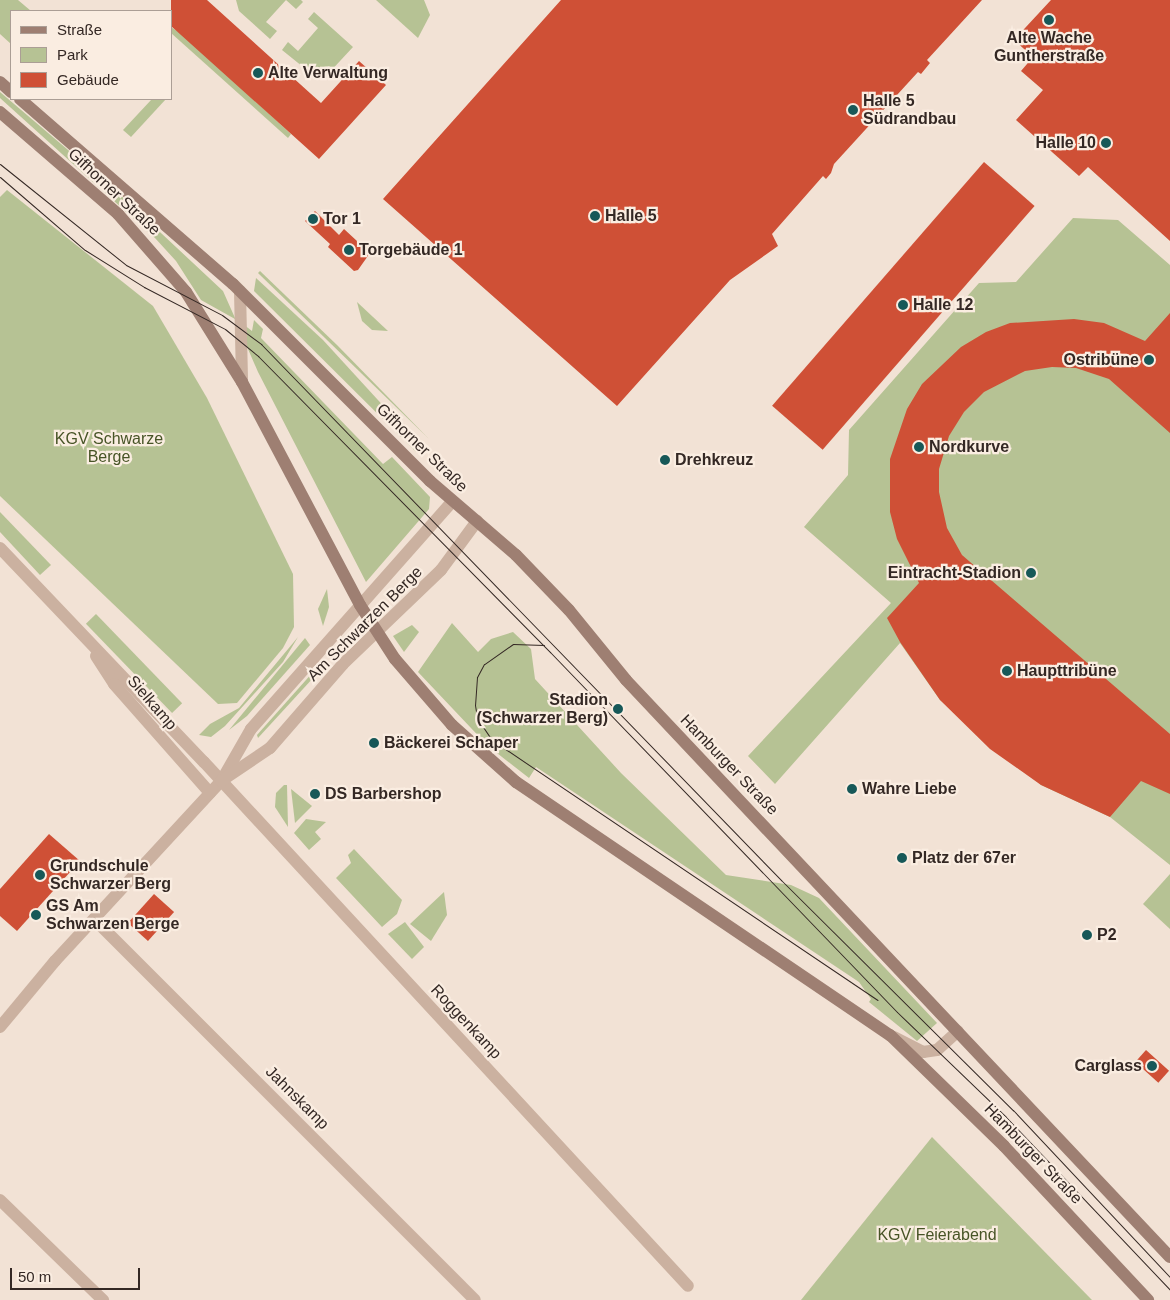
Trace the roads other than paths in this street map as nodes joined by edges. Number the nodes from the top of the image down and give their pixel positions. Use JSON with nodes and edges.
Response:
{"nodes":[{"id":1,"x":0,"y":82,"type":"edge"},
{"id":2,"x":10,"y":91,"type":"edge"},
{"id":3,"x":21,"y":100,"type":"edge"},
{"id":4,"x":0,"y":112,"type":"edge"},
{"id":5,"x":240,"y":291,"type":"junction"},
{"id":6,"x":242,"y":382,"type":"junction"},
{"id":7,"x":452,"y":502,"type":"junction"},
{"id":8,"x":477,"y":520,"type":"junction"},
{"id":9,"x":0,"y":548,"type":"edge"},
{"id":10,"x":360,"y":605,"type":"junction"},
{"id":11,"x":78,"y":629,"type":"junction"},
{"id":12,"x":376,"y":632,"type":"junction"},
{"id":13,"x":221,"y":780,"type":"junction"},
{"id":14,"x":210,"y":792,"type":"junction"},
{"id":15,"x":95,"y":920,"type":"junction"},
{"id":16,"x":0,"y":1027,"type":"edge"},
{"id":17,"x":958,"y":1031,"type":"junction"},
{"id":18,"x":890,"y":1035,"type":"junction"},
{"id":19,"x":0,"y":1200,"type":"edge"},
{"id":20,"x":1170,"y":1257,"type":"edge"},
{"id":21,"x":688,"y":1286,"type":"dead end"},
{"id":22,"x":103,"y":1300,"type":"edge"},
{"id":23,"x":475,"y":1300,"type":"edge"},
{"id":24,"x":1148,"y":1300,"type":"edge"}],
"edges":[{"from":1,"to":2,"type":"main road"},
{"from":3,"to":5,"type":"main road","name":"Gifhorner Straße"},
{"from":4,"to":6,"type":"main road","name":"Gifhorner Straße"},
{"from":5,"to":6,"type":"street","name":"Gifhorner Straße"},
{"from":5,"to":7,"type":"main road","name":"Gifhorner Straße"},
{"from":6,"to":10,"type":"main road","name":"Gifhorner Straße"},
{"from":7,"to":8,"type":"main road","name":"Gifhorner Straße"},
{"from":7,"to":10,"type":"street","name":"Am Schwarzen Berge"},
{"from":8,"to":12,"type":"street","name":"Am Schwarzen Berge"},
{"from":8,"to":17,"type":"main road","name":"Hamburger Straße"},
{"from":9,"to":11,"type":"street","name":"Sielkamp"},
{"from":10,"to":12,"type":"main road","name":"Gifhorner Straße"},
{"from":10,"to":13,"type":"street","name":"Am Schwarzen Berge"},
{"from":11,"to":13,"type":"street","name":"Sielkamp"},
{"from":11,"to":14,"type":"street","name":"Sielkamp"},
{"from":12,"to":13,"type":"street","name":"Am Schwarzen Berge"},
{"from":12,"to":18,"type":"main road","name":"Hamburger Straße"},
{"from":13,"to":14,"type":"street","name":"Am Schwarzen Berge"},
{"from":13,"to":21,"type":"street","name":"Roggenkamp"},
{"from":14,"to":15,"type":"street","name":"Am Schwarzen Berge"},
{"from":15,"to":16,"type":"street","name":"Am Schwarzen Berge"},
{"from":15,"to":23,"type":"street","name":"Jahnskamp"},
{"from":17,"to":18,"type":"street","name":"Hamburger Straße"},
{"from":17,"to":20,"type":"main road","name":"Hamburger Straße"},
{"from":18,"to":24,"type":"main road","name":"Hamburger Straße"},
{"from":19,"to":22,"type":"street"}]}
